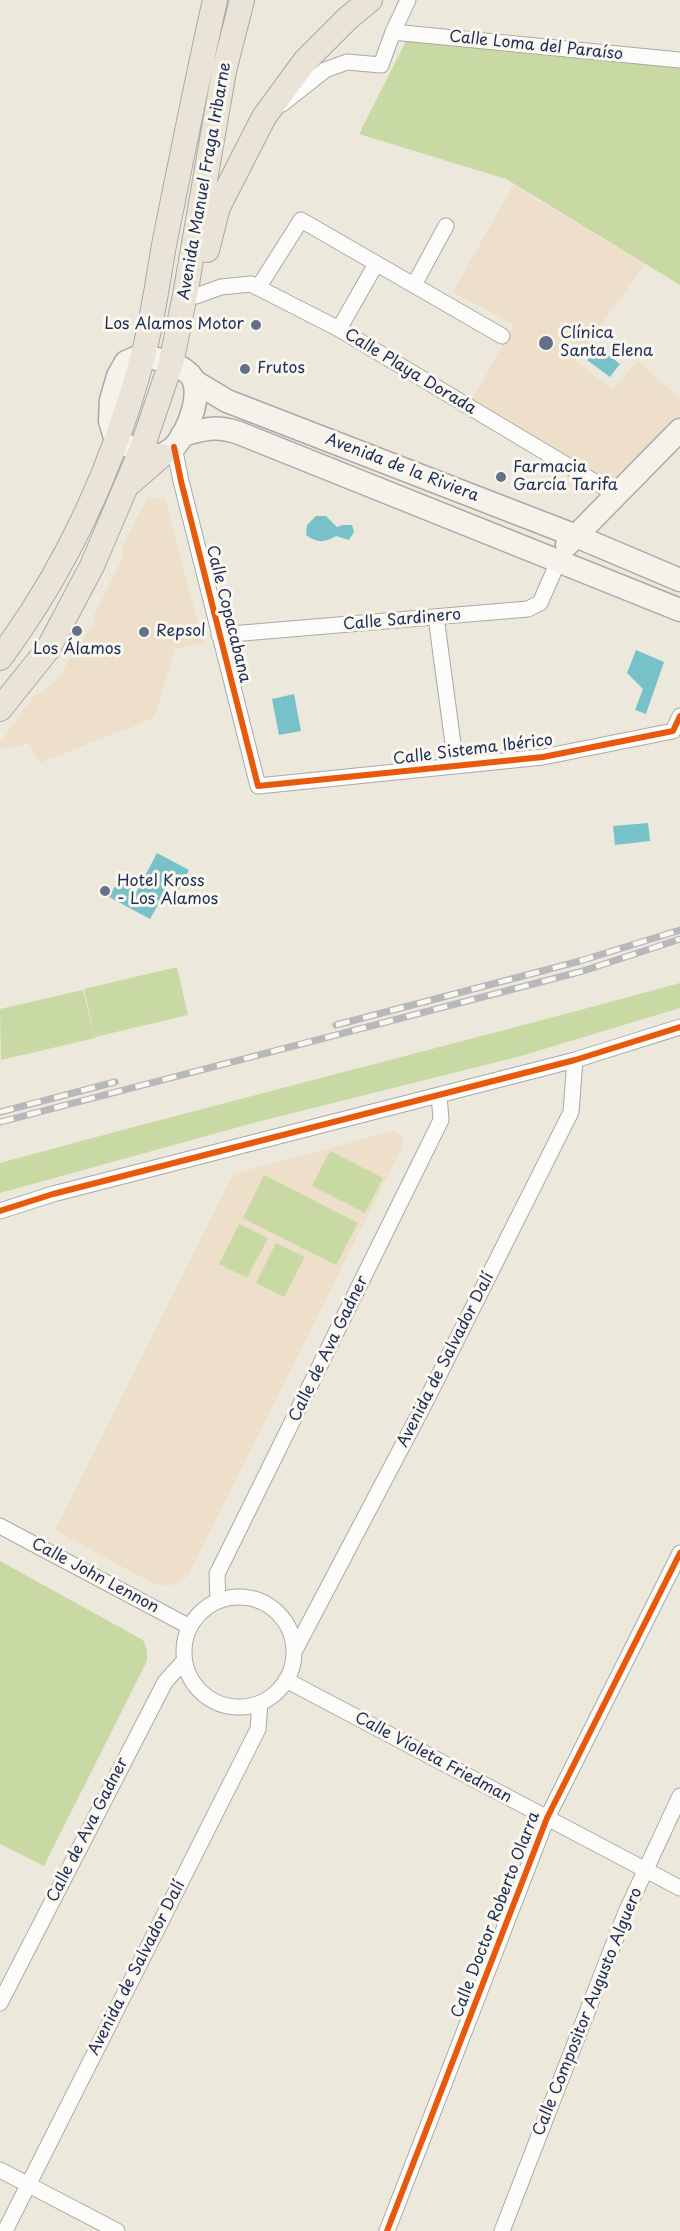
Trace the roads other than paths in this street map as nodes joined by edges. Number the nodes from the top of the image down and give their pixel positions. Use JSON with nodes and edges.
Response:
{"nodes":[{"id":1,"x":215,"y":0,"type":"edge"},
{"id":2,"x":242,"y":0,"type":"edge"},
{"id":3,"x":370,"y":0,"type":"edge"},
{"id":4,"x":408,"y":0,"type":"edge"},
{"id":5,"x":393,"y":32,"type":"junction"},
{"id":6,"x":680,"y":60,"type":"edge"},
{"id":7,"x":264,"y":117,"type":"junction"},
{"id":8,"x":446,"y":226,"type":"dead end"},
{"id":9,"x":376,"y":264,"type":"junction"},
{"id":10,"x":414,"y":285,"type":"junction"},
{"id":11,"x":258,"y":288,"type":"junction"},
{"id":12,"x":196,"y":296,"type":"junction"},
{"id":13,"x":178,"y":328,"type":"junction"},
{"id":14,"x":339,"y":329,"type":"junction"},
{"id":15,"x":502,"y":336,"type":"dead end"},
{"id":16,"x":135,"y":358,"type":"junction"},
{"id":17,"x":171,"y":363,"type":"junction"},
{"id":18,"x":197,"y":383,"type":"junction"},
{"id":19,"x":227,"y":401,"type":"junction"},
{"id":20,"x":211,"y":428,"type":"junction"},
{"id":21,"x":680,"y":430,"type":"edge"},
{"id":22,"x":113,"y":431,"type":"junction"},
{"id":23,"x":164,"y":447,"type":"junction"},
{"id":24,"x":615,"y":495,"type":"junction"},
{"id":25,"x":576,"y":536,"type":"junction"},
{"id":26,"x":558,"y":562,"type":"junction"},
{"id":27,"x":680,"y":580,"type":"edge"},
{"id":28,"x":680,"y":610,"type":"edge"},
{"id":29,"x":436,"y":617,"type":"junction"},
{"id":30,"x":219,"y":635,"type":"junction"},
{"id":31,"x":0,"y":658,"type":"edge"},
{"id":32,"x":0,"y":709,"type":"edge"},
{"id":33,"x":680,"y":716,"type":"edge"},
{"id":34,"x":456,"y":766,"type":"junction"},
{"id":35,"x":258,"y":786,"type":"joint"},
{"id":36,"x":680,"y":1027,"type":"edge"},
{"id":37,"x":575,"y":1060,"type":"junction"},
{"id":38,"x":439,"y":1095,"type":"junction"},
{"id":39,"x":0,"y":1211,"type":"edge"},
{"id":40,"x":0,"y":1526,"type":"edge"},
{"id":41,"x":680,"y":1553,"type":"edge"},
{"id":42,"x":218,"y":1601,"type":"junction"},
{"id":43,"x":190,"y":1627,"type":"junction"},
{"id":44,"x":294,"y":1652,"type":"junction"},
{"id":45,"x":184,"y":1661,"type":"junction"},
{"id":46,"x":286,"y":1680,"type":"junction"},
{"id":47,"x":260,"y":1703,"type":"junction"},
{"id":48,"x":680,"y":1796,"type":"edge"},
{"id":49,"x":547,"y":1818,"type":"junction"},
{"id":50,"x":644,"y":1869,"type":"junction"},
{"id":51,"x":680,"y":1888,"type":"edge"},
{"id":52,"x":0,"y":2003,"type":"edge"},
{"id":53,"x":0,"y":2170,"type":"edge"},
{"id":54,"x":28,"y":2184,"type":"junction"},
{"id":55,"x":5,"y":2231,"type":"edge"},
{"id":56,"x":117,"y":2231,"type":"edge"},
{"id":57,"x":387,"y":2231,"type":"edge"},
{"id":58,"x":502,"y":2231,"type":"edge"}],
"edges":[{"from":1,"to":16,"type":"main road","name":"Avenida Manuel Fraga Iribarne"},
{"from":2,"to":13,"type":"main road","name":"Avenida Manuel Fraga Iribarne"},
{"from":3,"to":7,"type":"main road"},
{"from":4,"to":5,"type":"street"},
{"from":5,"to":6,"type":"street","name":"Calle Loma del Paraíso"},
{"from":5,"to":7,"type":"street"},
{"from":7,"to":12,"type":"main road"},
{"from":8,"to":10,"type":"street"},
{"from":9,"to":10,"type":"street"},
{"from":9,"to":11,"type":"street"},
{"from":9,"to":14,"type":"street"},
{"from":10,"to":15,"type":"street"},
{"from":11,"to":12,"type":"street","name":"Calle Playa Dorada"},
{"from":11,"to":14,"type":"street","name":"Calle Playa Dorada"},
{"from":12,"to":13,"type":"main road"},
{"from":13,"to":17,"type":"main road","name":"Avenida Manuel Fraga Iribarne"},
{"from":14,"to":24,"type":"street","name":"Calle Playa Dorada"},
{"from":16,"to":17,"type":"street","name":"Avenida de la Riviera"},
{"from":16,"to":22,"type":"main road","name":"Avenida Manuel Fraga Iribarne"},
{"from":17,"to":18,"type":"street","name":"Avenida de la Riviera"},
{"from":17,"to":23,"type":"main road","name":"Avenida Manuel Fraga Iribarne"},
{"from":18,"to":19,"type":"street","name":"Avenida de la Riviera"},
{"from":18,"to":23,"type":"street"},
{"from":19,"to":20,"type":"street"},
{"from":19,"to":25,"type":"street","name":"Avenida de la Riviera"},
{"from":20,"to":23,"type":"street","name":"Avenida de la Riviera"},
{"from":20,"to":26,"type":"street","name":"Avenida de la Riviera"},
{"from":21,"to":24,"type":"street"},
{"from":22,"to":23,"type":"street"},
{"from":22,"to":31,"type":"main road"},
{"from":23,"to":30,"type":"street","name":"Calle Copacabana"},
{"from":23,"to":32,"type":"main road"},
{"from":24,"to":25,"type":"street"},
{"from":25,"to":26,"type":"street"},
{"from":25,"to":27,"type":"street","name":"Avenida de la Riviera"},
{"from":26,"to":28,"type":"street","name":"Avenida de la Riviera"},
{"from":26,"to":29,"type":"street","name":"Calle Sardinero"},
{"from":29,"to":30,"type":"street","name":"Calle Sardinero"},
{"from":29,"to":34,"type":"street"},
{"from":30,"to":35,"type":"street","name":"Calle Copacabana"},
{"from":33,"to":34,"type":"street","name":"Calle Sistema Ibérico"},
{"from":34,"to":35,"type":"street","name":"Calle Sistema Ibérico"},
{"from":36,"to":37,"type":"street"},
{"from":37,"to":38,"type":"street"},
{"from":37,"to":44,"type":"street","name":"Avenida de Salvador Dalí"},
{"from":38,"to":39,"type":"street"},
{"from":38,"to":42,"type":"street","name":"Calle de Ava Gadner"},
{"from":40,"to":43,"type":"street","name":"Calle John Lennon"},
{"from":41,"to":49,"type":"street","name":"Calle Doctor Roberto Olarra"},
{"from":42,"to":43,"type":"street"},
{"from":42,"to":44,"type":"street"},
{"from":43,"to":45,"type":"street"},
{"from":44,"to":46,"type":"street"},
{"from":45,"to":47,"type":"street"},
{"from":45,"to":52,"type":"street","name":"Calle de Ava Gadner"},
{"from":46,"to":47,"type":"street"},
{"from":46,"to":49,"type":"street","name":"Calle Violeta Friedman"},
{"from":47,"to":54,"type":"street","name":"Avenida de Salvador Dalí"},
{"from":48,"to":50,"type":"street","name":"Calle Compositor Augusto Alguero"},
{"from":49,"to":50,"type":"street","name":"Calle Violeta Friedman"},
{"from":49,"to":57,"type":"street","name":"Calle Doctor Roberto Olarra"},
{"from":50,"to":51,"type":"street","name":"Calle Violeta Friedman"},
{"from":50,"to":58,"type":"street","name":"Calle Compositor Augusto Alguero"},
{"from":53,"to":54,"type":"street"},
{"from":54,"to":55,"type":"street","name":"Avenida de Salvador Dalí"},
{"from":54,"to":56,"type":"street"}]}
